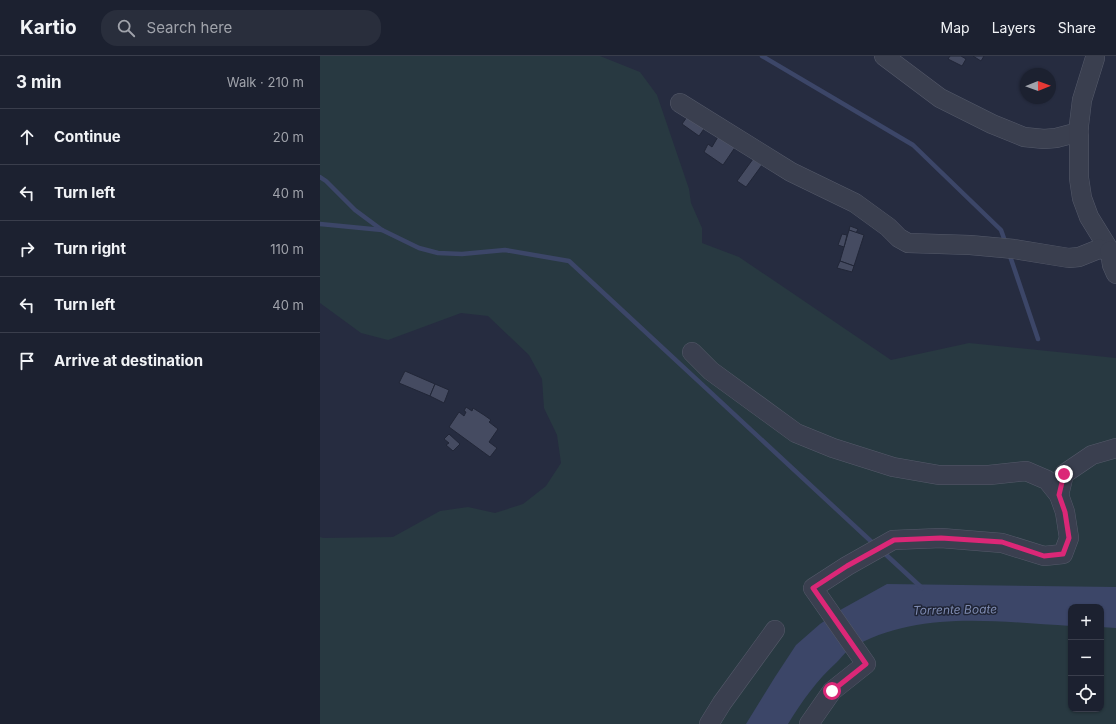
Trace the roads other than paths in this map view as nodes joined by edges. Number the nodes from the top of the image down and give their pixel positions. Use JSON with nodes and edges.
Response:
{"nodes":[{"id":1,"x":884,"y":56,"type":"edge"},
{"id":2,"x":1097,"y":57,"type":"edge"},
{"id":3,"x":680,"y":103,"type":"dead end"},
{"id":4,"x":1079,"y":132,"type":"junction"},
{"id":5,"x":1113,"y":253,"type":"edge"},
{"id":6,"x":1116,"y":274,"type":"edge"},
{"id":7,"x":692,"y":352,"type":"dead end"},
{"id":8,"x":1116,"y":448,"type":"edge"},
{"id":9,"x":1059,"y":495,"type":"junction"},
{"id":10,"x":775,"y":630,"type":"dead end"},
{"id":11,"x":710,"y":724,"type":"edge"},
{"id":12,"x":809,"y":724,"type":"edge"}],
"edges":[{"from":1,"to":4,"type":"lane"},
{"from":2,"to":4,"type":"lane"},
{"from":3,"to":5,"type":"lane"},
{"from":4,"to":5,"type":"lane"},
{"from":5,"to":6,"type":"lane"},
{"from":7,"to":9,"type":"lane"},
{"from":8,"to":9,"type":"lane"},
{"from":9,"to":12,"type":"lane"},
{"from":10,"to":11,"type":"lane"}]}
